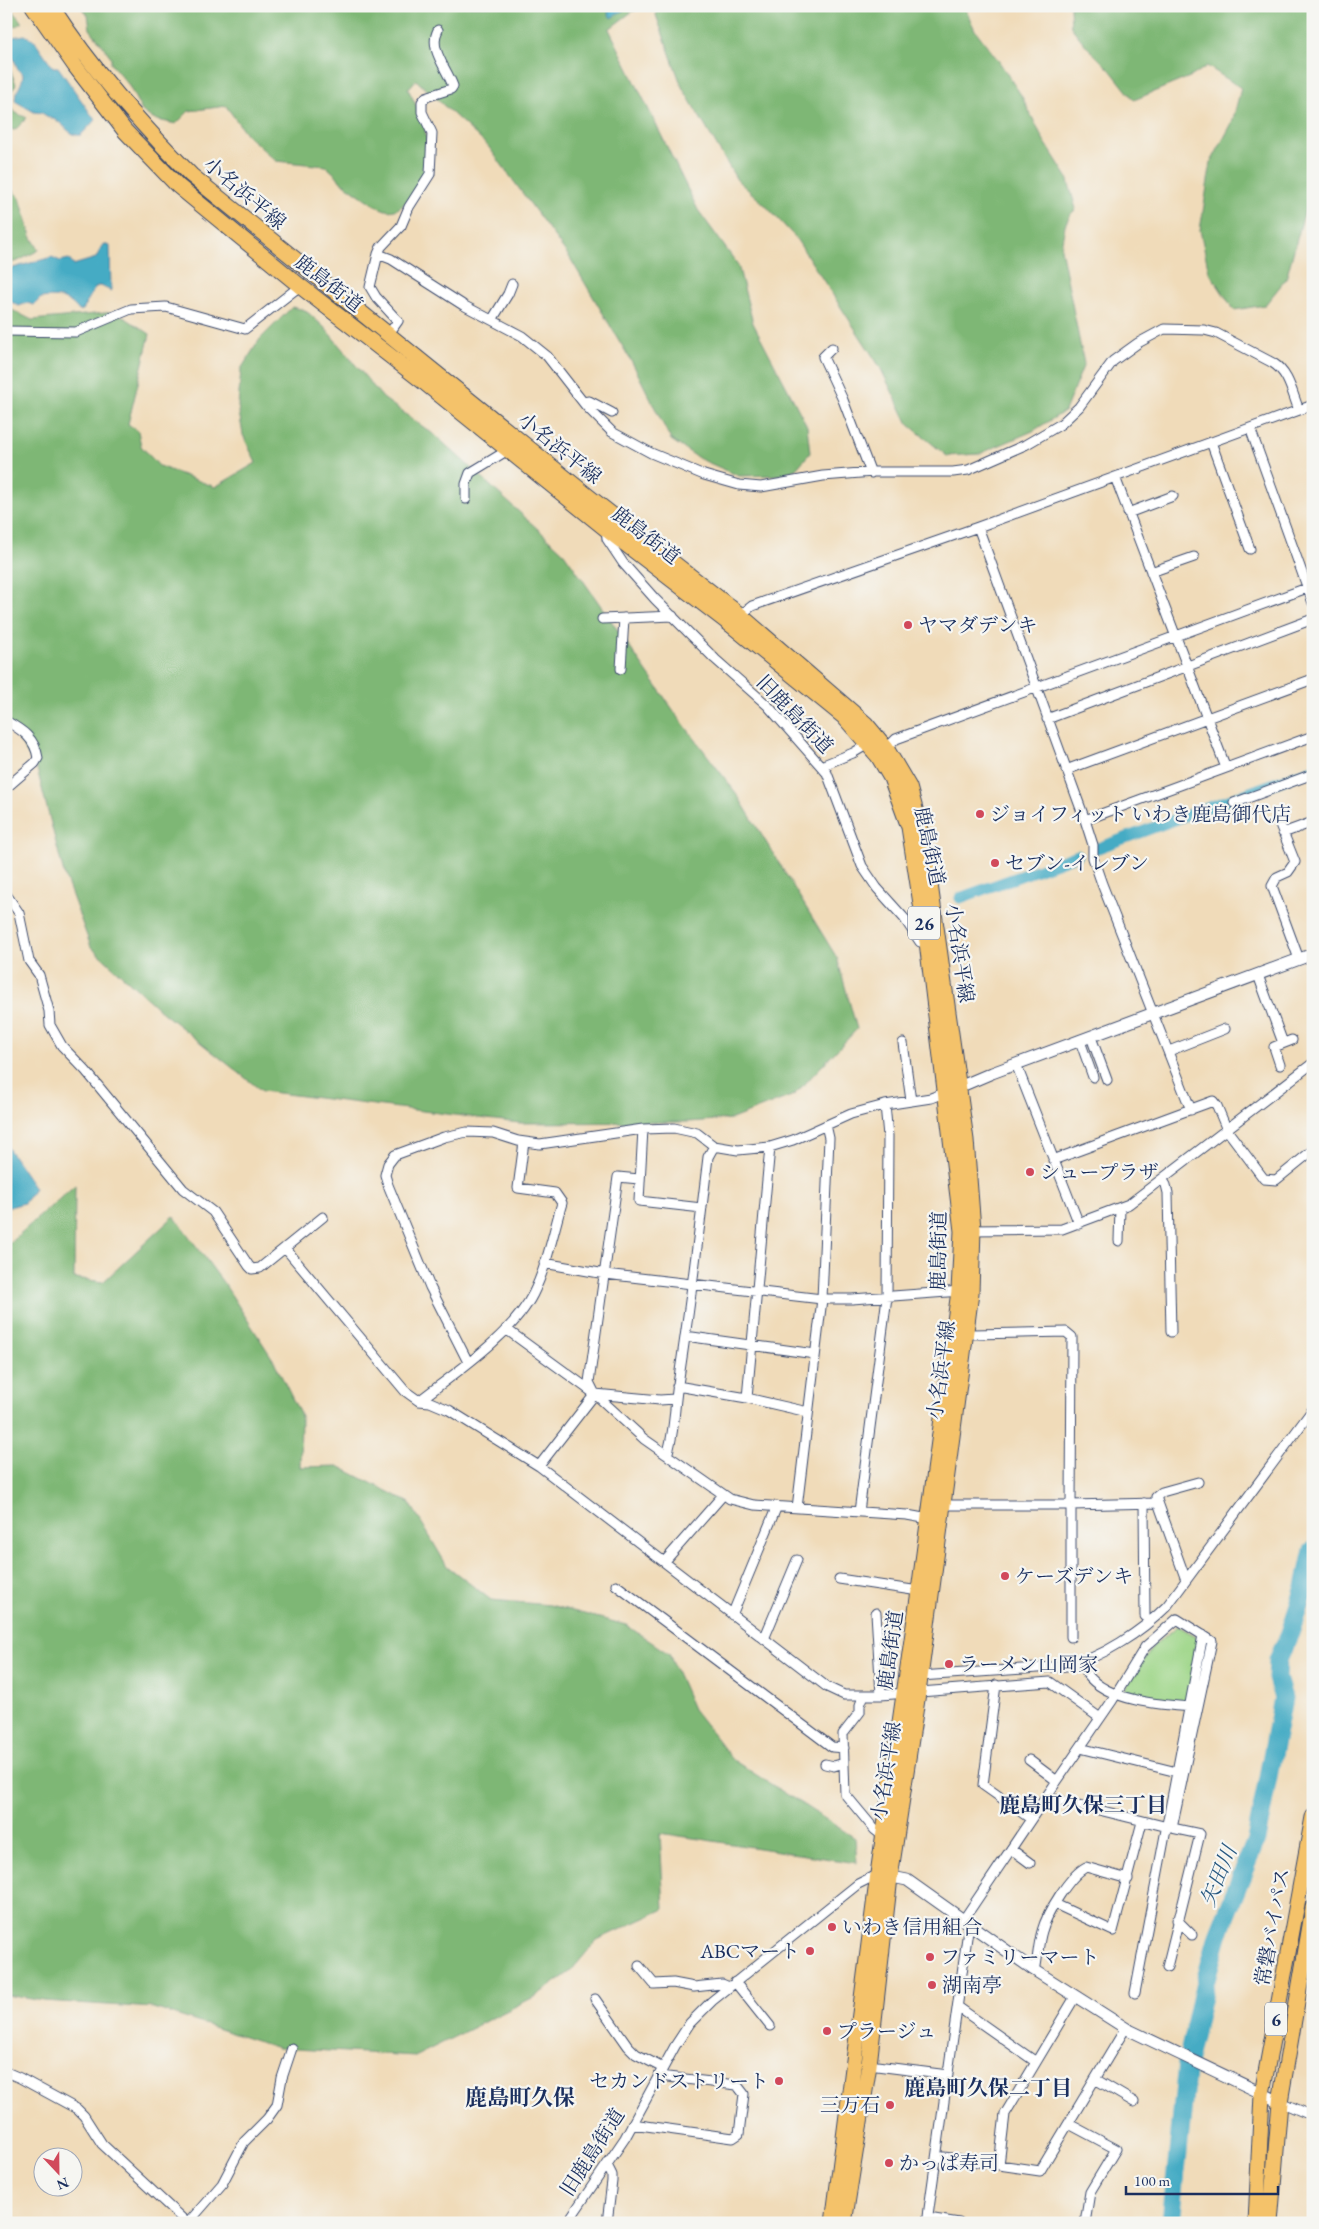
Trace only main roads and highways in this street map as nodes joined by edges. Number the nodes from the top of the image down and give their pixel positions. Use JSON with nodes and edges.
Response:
{"nodes":[{"id":1,"x":33,"y":6,"type":"edge"},
{"id":2,"x":51,"y":6,"type":"edge"},
{"id":3,"x":736,"y":620,"type":"junction"},
{"id":4,"x":877,"y":749,"type":"junction"},
{"id":5,"x":953,"y":1090,"type":"junction"},
{"id":6,"x":934,"y":1509,"type":"junction"},
{"id":7,"x":911,"y":1694,"type":"junction"},
{"id":8,"x":1313,"y":1817,"type":"edge"},
{"id":9,"x":884,"y":1875,"type":"junction"},
{"id":10,"x":1313,"y":1908,"type":"edge"},
{"id":11,"x":833,"y":2223,"type":"edge"},
{"id":12,"x":844,"y":2223,"type":"edge"},
{"id":13,"x":1256,"y":2223,"type":"edge"},
{"id":14,"x":1270,"y":2223,"type":"edge"}],
"edges":[{"from":1,"to":3,"type":"main road","name":"鹿島街道","number":"26"},
{"from":2,"to":3,"type":"main road","name":"小名浜平線","number":"26"},
{"from":3,"to":4,"type":"main road","name":"小名浜平線","number":"26"},
{"from":4,"to":5,"type":"main road","name":"鹿島街道","number":"26"},
{"from":4,"to":5,"type":"main road","name":"小名浜平線","number":"26"},
{"from":5,"to":6,"type":"main road","name":"小名浜平線","number":"26"},
{"from":6,"to":7,"type":"main road","name":"鹿島街道","number":"26"},
{"from":6,"to":7,"type":"main road","name":"小名浜平線","number":"26"},
{"from":7,"to":9,"type":"main road","name":"小名浜平線","number":"26"},
{"from":7,"to":9,"type":"main road","name":"鹿島街道","number":"26"},
{"from":8,"to":13,"type":"main road","name":"常磐バイパス","number":"6"},
{"from":9,"to":11,"type":"main road","name":"鹿島街道","number":"26"},
{"from":9,"to":12,"type":"main road","name":"小名浜平線","number":"26"},
{"from":10,"to":14,"type":"main road","name":"常磐バイパス","number":"6"}]}
